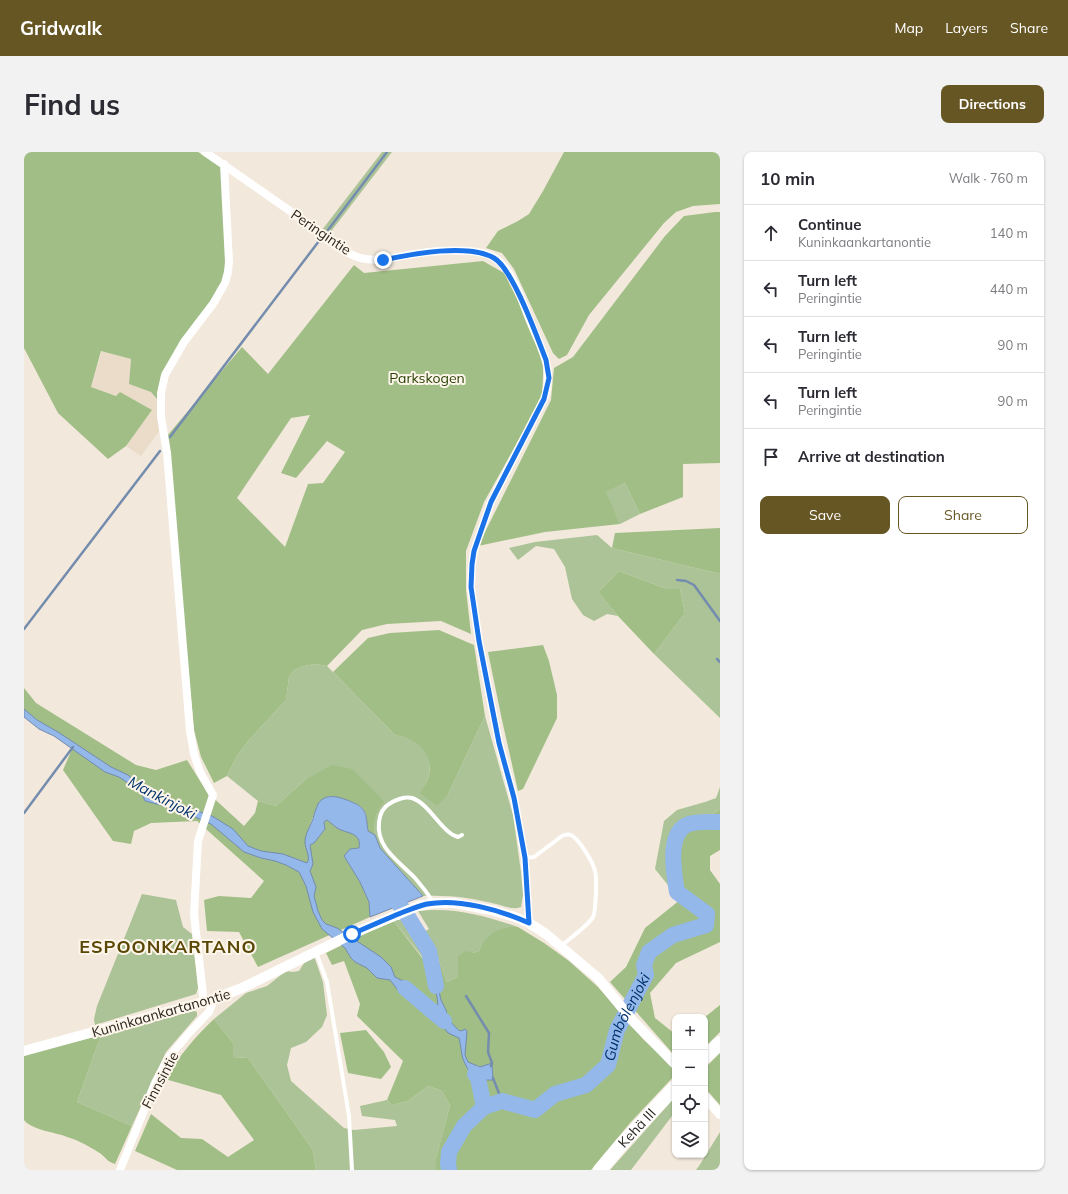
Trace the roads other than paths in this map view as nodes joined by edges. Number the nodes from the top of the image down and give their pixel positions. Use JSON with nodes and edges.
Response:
{"nodes":[{"id":1,"x":206,"y":152,"type":"edge"},
{"id":2,"x":224,"y":164,"type":"junction"},
{"id":3,"x":462,"y":835,"type":"dead end"},
{"id":4,"x":525,"y":858,"type":"junction"},
{"id":5,"x":434,"y":903,"type":"junction"},
{"id":6,"x":529,"y":923,"type":"junction"},
{"id":7,"x":561,"y":946,"type":"junction"},
{"id":8,"x":316,"y":951,"type":"junction"},
{"id":9,"x":209,"y":1001,"type":"junction"},
{"id":10,"x":720,"y":1043,"type":"edge"},
{"id":11,"x":24,"y":1051,"type":"edge"},
{"id":12,"x":708,"y":1054,"type":"edge"},
{"id":13,"x":672,"y":1061,"type":"edge"},
{"id":14,"x":670,"y":1092,"type":"edge"},
{"id":15,"x":708,"y":1100,"type":"edge"},
{"id":16,"x":720,"y":1114,"type":"edge"},
{"id":17,"x":120,"y":1170,"type":"edge"},
{"id":18,"x":352,"y":1170,"type":"edge"},
{"id":19,"x":600,"y":1170,"type":"edge"}],
"edges":[{"from":1,"to":2,"type":"street","name":"Peringintie"},
{"from":2,"to":4,"type":"street","name":"Peringintie"},
{"from":2,"to":9,"type":"street"},
{"from":3,"to":5,"type":"lane"},
{"from":4,"to":6,"type":"street","name":"Peringintie"},
{"from":4,"to":7,"type":"lane"},
{"from":5,"to":6,"type":"street","name":"Kuninkaankartanontie"},
{"from":5,"to":8,"type":"street","name":"Kuninkaankartanontie"},
{"from":6,"to":7,"type":"street","name":"Kuninkaankartanontie"},
{"from":7,"to":13,"type":"street","name":"Kuninkaankartanontie"},
{"from":8,"to":9,"type":"street","name":"Kuninkaankartanontie"},
{"from":8,"to":18,"type":"lane"},
{"from":9,"to":11,"type":"street","name":"Kuninkaankartanontie"},
{"from":9,"to":17,"type":"street","name":"Finnsintie"},
{"from":10,"to":12,"type":"highway"},
{"from":14,"to":19,"type":"highway","name":"Kehä III"},
{"from":15,"to":16,"type":"street"}]}
